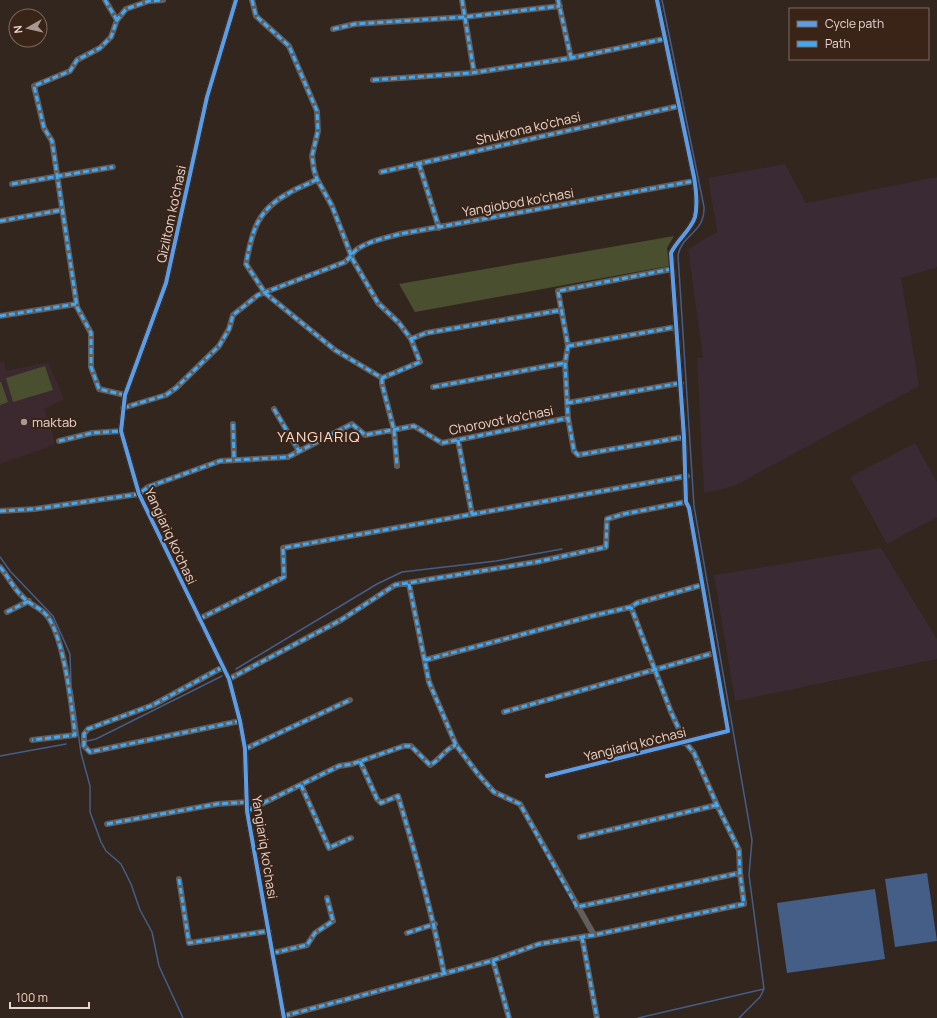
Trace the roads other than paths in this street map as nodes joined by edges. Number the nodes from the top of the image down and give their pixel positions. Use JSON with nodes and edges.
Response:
{"nodes":[{"id":1,"x":105,"y":0,"type":"edge"},
{"id":2,"x":163,"y":0,"type":"edge"},
{"id":3,"x":236,"y":0,"type":"edge"},
{"id":4,"x":252,"y":0,"type":"edge"},
{"id":5,"x":462,"y":0,"type":"edge"},
{"id":6,"x":657,"y":0,"type":"edge"},
{"id":7,"x":559,"y":3,"type":"edge"},
{"id":8,"x":465,"y":17,"type":"junction"},
{"id":9,"x":117,"y":20,"type":"junction"},
{"id":10,"x":333,"y":29,"type":"dead end"},
{"id":11,"x":664,"y":40,"type":"junction"},
{"id":12,"x":570,"y":58,"type":"junction"},
{"id":13,"x":474,"y":72,"type":"junction"},
{"id":14,"x":373,"y":80,"type":"dead end"},
{"id":15,"x":679,"y":106,"type":"junction"},
{"id":16,"x":419,"y":164,"type":"junction"},
{"id":17,"x":112,"y":167,"type":"dead end"},
{"id":18,"x":381,"y":172,"type":"dead end"},
{"id":19,"x":56,"y":176,"type":"junction"},
{"id":20,"x":317,"y":179,"type":"junction"},
{"id":21,"x":694,"y":181,"type":"junction"},
{"id":22,"x":12,"y":184,"type":"dead end"},
{"id":23,"x":62,"y":210,"type":"junction"},
{"id":24,"x":0,"y":221,"type":"edge"},
{"id":25,"x":438,"y":228,"type":"junction"},
{"id":26,"x":352,"y":257,"type":"junction"},
{"id":27,"x":672,"y":269,"type":"junction"},
{"id":28,"x":265,"y":293,"type":"junction"},
{"id":29,"x":76,"y":304,"type":"junction"},
{"id":30,"x":562,"y":310,"type":"junction"},
{"id":31,"x":0,"y":316,"type":"edge"},
{"id":32,"x":676,"y":327,"type":"junction"},
{"id":33,"x":411,"y":339,"type":"junction"},
{"id":34,"x":568,"y":346,"type":"junction"},
{"id":35,"x":565,"y":363,"type":"junction"},
{"id":36,"x":382,"y":378,"type":"junction"},
{"id":37,"x":681,"y":383,"type":"junction"},
{"id":38,"x":433,"y":387,"type":"dead end"},
{"id":39,"x":125,"y":395,"type":"junction"},
{"id":40,"x":567,"y":403,"type":"junction"},
{"id":41,"x":123,"y":408,"type":"junction"},
{"id":42,"x":274,"y":409,"type":"dead end"},
{"id":43,"x":568,"y":418,"type":"junction"},
{"id":44,"x":233,"y":424,"type":"dead end"},
{"id":45,"x":394,"y":430,"type":"junction"},
{"id":46,"x":121,"y":431,"type":"junction"},
{"id":47,"x":684,"y":437,"type":"junction"},
{"id":48,"x":458,"y":440,"type":"junction"},
{"id":49,"x":59,"y":441,"type":"dead end"},
{"id":50,"x":299,"y":451,"type":"junction"},
{"id":51,"x":234,"y":459,"type":"junction"},
{"id":52,"x":397,"y":466,"type":"dead end"},
{"id":53,"x":686,"y":476,"type":"junction"},
{"id":54,"x":138,"y":494,"type":"junction"},
{"id":55,"x":686,"y":502,"type":"junction"},
{"id":56,"x":2,"y":511,"type":"edge"},
{"id":57,"x":472,"y":514,"type":"junction"},
{"id":58,"x":0,"y":567,"type":"edge"},
{"id":59,"x":409,"y":584,"type":"junction"},
{"id":60,"x":702,"y":586,"type":"junction"},
{"id":61,"x":29,"y":601,"type":"junction"},
{"id":62,"x":631,"y":607,"type":"junction"},
{"id":63,"x":7,"y":612,"type":"dead end"},
{"id":64,"x":199,"y":619,"type":"junction"},
{"id":65,"x":714,"y":654,"type":"junction"},
{"id":66,"x":425,"y":660,"type":"junction"},
{"id":67,"x":223,"y":667,"type":"junction"},
{"id":68,"x":656,"y":669,"type":"junction"},
{"id":69,"x":229,"y":679,"type":"junction"},
{"id":70,"x":350,"y":700,"type":"dead end"},
{"id":71,"x":504,"y":712,"type":"dead end"},
{"id":72,"x":240,"y":721,"type":"junction"},
{"id":73,"x":32,"y":740,"type":"dead end"},
{"id":74,"x":685,"y":742,"type":"junction"},
{"id":75,"x":456,"y":745,"type":"junction"},
{"id":76,"x":245,"y":749,"type":"junction"},
{"id":77,"x":360,"y":761,"type":"junction"},
{"id":78,"x":547,"y":776,"type":"dead end"},
{"id":79,"x":301,"y":785,"type":"junction"},
{"id":80,"x":247,"y":802,"type":"junction"},
{"id":81,"x":717,"y":805,"type":"junction"},
{"id":82,"x":247,"y":811,"type":"junction"},
{"id":83,"x":107,"y":824,"type":"dead end"},
{"id":84,"x":580,"y":837,"type":"dead end"},
{"id":85,"x":351,"y":838,"type":"dead end"},
{"id":86,"x":740,"y":872,"type":"junction"},
{"id":87,"x":179,"y":879,"type":"dead end"},
{"id":88,"x":326,"y":898,"type":"dead end"},
{"id":89,"x":577,"y":907,"type":"junction"},
{"id":90,"x":434,"y":924,"type":"junction"},
{"id":91,"x":269,"y":931,"type":"junction"},
{"id":92,"x":407,"y":933,"type":"dead end"},
{"id":93,"x":594,"y":935,"type":"junction"},
{"id":94,"x":582,"y":937,"type":"junction"},
{"id":95,"x":273,"y":953,"type":"junction"},
{"id":96,"x":494,"y":960,"type":"junction"},
{"id":97,"x":444,"y":973,"type":"junction"},
{"id":98,"x":284,"y":1017,"type":"edge"},
{"id":99,"x":509,"y":1018,"type":"edge"},
{"id":100,"x":597,"y":1018,"type":"edge"}],
"edges":[{"from":1,"to":9,"type":"street"},
{"from":2,"to":9,"type":"street"},
{"from":3,"to":39,"type":"street","name":"Qiziltom ko'chasi"},
{"from":4,"to":20,"type":"street"},
{"from":5,"to":8,"type":"street"},
{"from":6,"to":11,"type":"street"},
{"from":7,"to":8,"type":"street"},
{"from":7,"to":12,"type":"street"},
{"from":8,"to":10,"type":"street"},
{"from":8,"to":13,"type":"street"},
{"from":9,"to":19,"type":"street"},
{"from":11,"to":12,"type":"street"},
{"from":11,"to":15,"type":"street"},
{"from":12,"to":13,"type":"street"},
{"from":13,"to":14,"type":"street"},
{"from":15,"to":16,"type":"street","name":"Shukrona ko'chasi"},
{"from":15,"to":21,"type":"street"},
{"from":16,"to":18,"type":"street","name":"Shukrona ko'chasi"},
{"from":16,"to":25,"type":"street"},
{"from":17,"to":19,"type":"street"},
{"from":19,"to":22,"type":"street"},
{"from":19,"to":23,"type":"street"},
{"from":20,"to":26,"type":"street"},
{"from":20,"to":28,"type":"street"},
{"from":21,"to":25,"type":"street","name":"Yangiobod ko'chasi"},
{"from":21,"to":27,"type":"street"},
{"from":23,"to":24,"type":"street"},
{"from":23,"to":29,"type":"street"},
{"from":25,"to":26,"type":"street","name":"Yangiobod ko'chasi"},
{"from":26,"to":28,"type":"street"},
{"from":26,"to":33,"type":"street"},
{"from":27,"to":30,"type":"street"},
{"from":27,"to":32,"type":"street"},
{"from":28,"to":36,"type":"street"},
{"from":28,"to":41,"type":"street"},
{"from":29,"to":31,"type":"street"},
{"from":29,"to":39,"type":"street"},
{"from":30,"to":33,"type":"street"},
{"from":30,"to":34,"type":"street"},
{"from":32,"to":34,"type":"street"},
{"from":32,"to":37,"type":"street"},
{"from":33,"to":36,"type":"street"},
{"from":34,"to":35,"type":"street"},
{"from":35,"to":38,"type":"street"},
{"from":35,"to":40,"type":"street"},
{"from":36,"to":45,"type":"street"},
{"from":37,"to":40,"type":"street","name":"Chorovot ko'chasi"},
{"from":37,"to":47,"type":"street"},
{"from":39,"to":41,"type":"street","name":"Qiziltom ko'chasi"},
{"from":40,"to":43,"type":"street"},
{"from":41,"to":46,"type":"street","name":"Qiziltom ko'chasi"},
{"from":42,"to":50,"type":"street"},
{"from":43,"to":47,"type":"street"},
{"from":43,"to":48,"type":"street","name":"Chorovot ko'chasi"},
{"from":44,"to":51,"type":"street"},
{"from":45,"to":48,"type":"street","name":"Chorovot ko'chasi"},
{"from":45,"to":50,"type":"street","name":"Chorovot ko'chasi"},
{"from":45,"to":52,"type":"street"},
{"from":46,"to":49,"type":"street"},
{"from":46,"to":54,"type":"street","name":"Yangiariq ko'chasi"},
{"from":47,"to":53,"type":"street"},
{"from":48,"to":57,"type":"street"},
{"from":50,"to":51,"type":"street"},
{"from":51,"to":54,"type":"street"},
{"from":53,"to":55,"type":"street"},
{"from":53,"to":57,"type":"street"},
{"from":54,"to":56,"type":"street"},
{"from":54,"to":64,"type":"street","name":"Yangiariq ko'chasi"},
{"from":55,"to":59,"type":"street"},
{"from":55,"to":60,"type":"street"},
{"from":57,"to":64,"type":"street"},
{"from":58,"to":61,"type":"street"},
{"from":59,"to":66,"type":"street"},
{"from":59,"to":69,"type":"street"},
{"from":60,"to":62,"type":"street"},
{"from":60,"to":65,"type":"street"},
{"from":61,"to":63,"type":"street"},
{"from":61,"to":73,"type":"street"},
{"from":62,"to":66,"type":"street"},
{"from":62,"to":68,"type":"street","name":"Yangiariq ko'chasi"},
{"from":64,"to":67,"type":"street","name":"Yangiariq ko'chasi"},
{"from":65,"to":68,"type":"street"},
{"from":65,"to":74,"type":"street","name":"Yangiariq ko'chasi"},
{"from":66,"to":75,"type":"street"},
{"from":67,"to":69,"type":"street","name":"Yangiariq ko'chasi"},
{"from":67,"to":72,"type":"street"},
{"from":68,"to":71,"type":"street"},
{"from":68,"to":74,"type":"street","name":"Yangiariq ko'chasi"},
{"from":69,"to":72,"type":"street","name":"Yangiariq ko'chasi"},
{"from":70,"to":76,"type":"street"},
{"from":72,"to":76,"type":"street","name":"Yangiariq ko'chasi"},
{"from":74,"to":78,"type":"street","name":"Yangiariq ko'chasi"},
{"from":74,"to":81,"type":"street","name":"Yangiariq ko'chasi"},
{"from":75,"to":77,"type":"street","name":"Yangiariq ko'chasi"},
{"from":75,"to":89,"type":"street"},
{"from":76,"to":80,"type":"street","name":"Yangiariq ko'chasi"},
{"from":77,"to":79,"type":"street","name":"Yangiariq ko'chasi"},
{"from":77,"to":90,"type":"street"},
{"from":79,"to":82,"type":"street","name":"Yangiariq ko'chasi"},
{"from":79,"to":85,"type":"street"},
{"from":80,"to":82,"type":"street","name":"Yangiariq ko'chasi"},
{"from":80,"to":83,"type":"street","name":"Yangiariq ko'chasi"},
{"from":81,"to":84,"type":"street"},
{"from":81,"to":86,"type":"street","name":"Yangiariq ko'chasi"},
{"from":82,"to":91,"type":"street","name":"Yangiariq ko'chasi"},
{"from":86,"to":89,"type":"street"},
{"from":86,"to":93,"type":"street","name":"Yangiariq ko'chasi"},
{"from":87,"to":91,"type":"street"},
{"from":88,"to":95,"type":"street"},
{"from":89,"to":93,"type":"street"},
{"from":90,"to":92,"type":"street"},
{"from":90,"to":97,"type":"street"},
{"from":91,"to":95,"type":"street","name":"Yangiariq ko'chasi"},
{"from":93,"to":94,"type":"street"},
{"from":94,"to":96,"type":"street"},
{"from":94,"to":100,"type":"street"},
{"from":95,"to":98,"type":"street","name":"Yangiariq ko'chasi"},
{"from":96,"to":97,"type":"street"},
{"from":96,"to":99,"type":"street"},
{"from":97,"to":98,"type":"street"}]}
